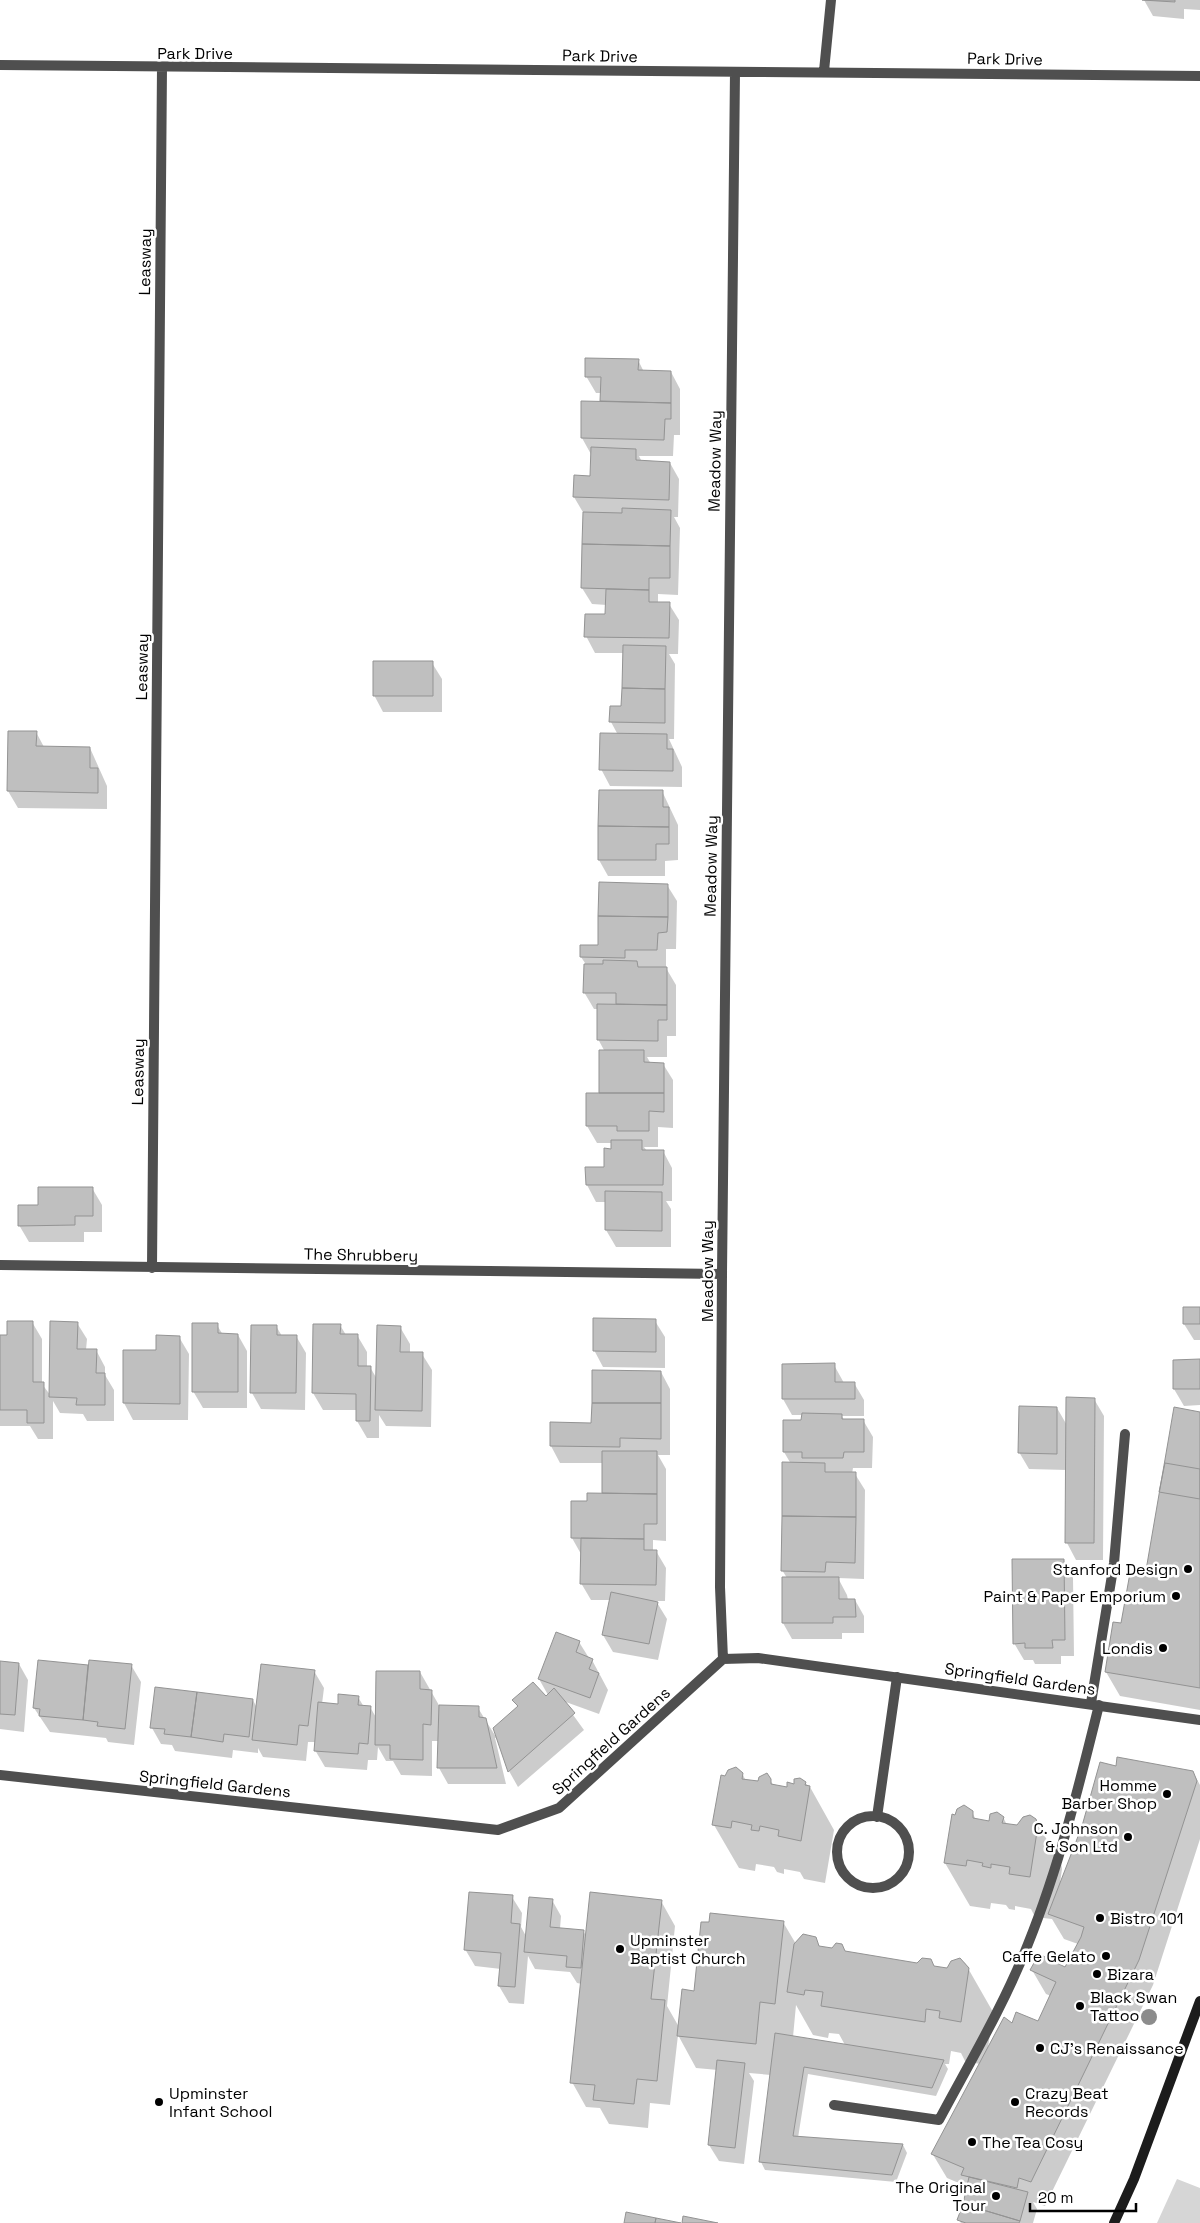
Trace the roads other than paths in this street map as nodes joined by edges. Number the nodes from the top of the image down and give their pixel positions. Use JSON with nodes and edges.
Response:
{"nodes":[{"id":1,"x":831,"y":0,"type":"edge"},
{"id":2,"x":0,"y":65,"type":"edge"},
{"id":3,"x":162,"y":67,"type":"junction"},
{"id":4,"x":735,"y":72,"type":"junction"},
{"id":5,"x":824,"y":72,"type":"junction"},
{"id":6,"x":1200,"y":76,"type":"edge"},
{"id":7,"x":0,"y":1265,"type":"edge"},
{"id":8,"x":152,"y":1268,"type":"junction"},
{"id":9,"x":722,"y":1274,"type":"junction"},
{"id":10,"x":1125,"y":1434,"type":"dead end"},
{"id":11,"x":722,"y":1659,"type":"junction"},
{"id":12,"x":896,"y":1677,"type":"junction"},
{"id":13,"x":1095,"y":1704,"type":"junction"},
{"id":14,"x":1200,"y":1720,"type":"edge"},
{"id":15,"x":0,"y":1775,"type":"edge"},
{"id":16,"x":877,"y":1817,"type":"junction"},
{"id":17,"x":1200,"y":2001,"type":"edge"},
{"id":18,"x":834,"y":2105,"type":"dead end"},
{"id":19,"x":1114,"y":2223,"type":"edge"}],
"edges":[{"from":1,"to":5,"type":"street"},
{"from":2,"to":3,"type":"street","name":"Park Drive"},
{"from":3,"to":4,"type":"street","name":"Park Drive"},
{"from":3,"to":8,"type":"street","name":"Leasway"},
{"from":4,"to":5,"type":"street","name":"Park Drive"},
{"from":4,"to":9,"type":"street","name":"Meadow Way"},
{"from":5,"to":6,"type":"street","name":"Park Drive"},
{"from":7,"to":8,"type":"street","name":"The Shrubbery"},
{"from":8,"to":9,"type":"street","name":"The Shrubbery"},
{"from":9,"to":11,"type":"street","name":"Meadow Way"},
{"from":10,"to":13,"type":"street"},
{"from":11,"to":12,"type":"street","name":"Springfield Gardens"},
{"from":11,"to":15,"type":"street","name":"Springfield Gardens"},
{"from":12,"to":13,"type":"street","name":"Springfield Gardens"},
{"from":12,"to":16,"type":"street"},
{"from":13,"to":14,"type":"street","name":"Springfield Gardens"},
{"from":13,"to":18,"type":"street"},
{"from":16,"to":16,"type":"street"},
{"from":17,"to":19,"type":"main road"}]}
